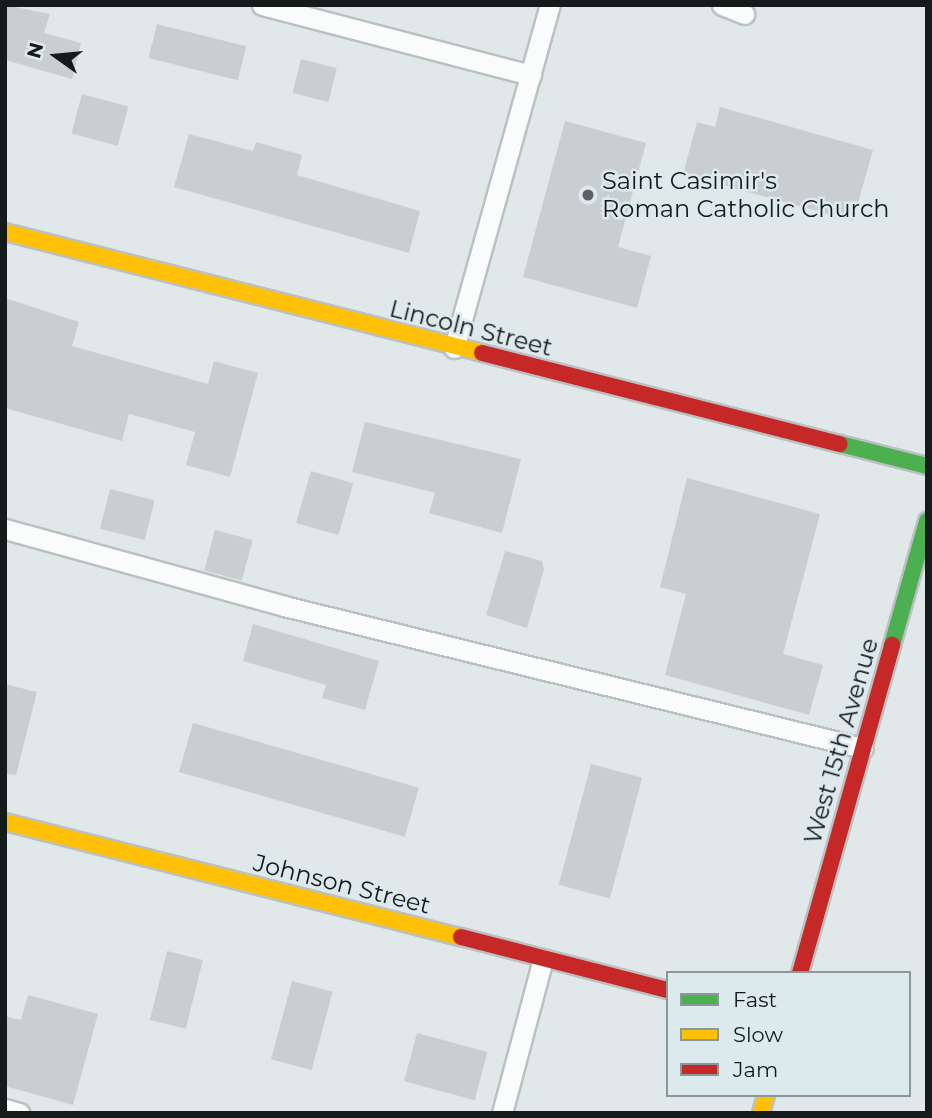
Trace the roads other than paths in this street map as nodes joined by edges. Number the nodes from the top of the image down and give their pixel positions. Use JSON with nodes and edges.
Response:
{"nodes":[{"id":1,"x":262,"y":5,"type":"edge"},
{"id":2,"x":550,"y":5,"type":"edge"},
{"id":3,"x":722,"y":5,"type":"edge"},
{"id":4,"x":744,"y":14,"type":"dead end"},
{"id":5,"x":531,"y":75,"type":"junction"},
{"id":6,"x":5,"y":232,"type":"edge"},
{"id":7,"x":454,"y":348,"type":"junction"},
{"id":8,"x":927,"y":466,"type":"edge"},
{"id":9,"x":927,"y":521,"type":"edge"},
{"id":10,"x":5,"y":529,"type":"edge"},
{"id":11,"x":863,"y":748,"type":"junction"},
{"id":12,"x":5,"y":822,"type":"edge"},
{"id":13,"x":543,"y":958,"type":"junction"},
{"id":14,"x":801,"y":971,"type":"edge"},
{"id":15,"x":666,"y":989,"type":"edge"},
{"id":16,"x":5,"y":1109,"type":"edge"},
{"id":17,"x":19,"y":1113,"type":"edge"},
{"id":18,"x":502,"y":1113,"type":"edge"}],
"edges":[{"from":1,"to":5,"type":"lane"},
{"from":2,"to":5,"type":"lane"},
{"from":3,"to":4,"type":"lane"},
{"from":5,"to":7,"type":"lane"},
{"from":6,"to":7,"type":"street","name":"Lincoln Street"},
{"from":7,"to":8,"type":"street","name":"Lincoln Street"},
{"from":9,"to":11,"type":"street","name":"West 15th Avenue"},
{"from":10,"to":11,"type":"lane"},
{"from":11,"to":14,"type":"street","name":"West 15th Avenue"},
{"from":12,"to":13,"type":"street","name":"Johnson Street"},
{"from":13,"to":15,"type":"street","name":"Johnson Street"},
{"from":13,"to":18,"type":"lane"},
{"from":16,"to":17,"type":"lane"}]}
